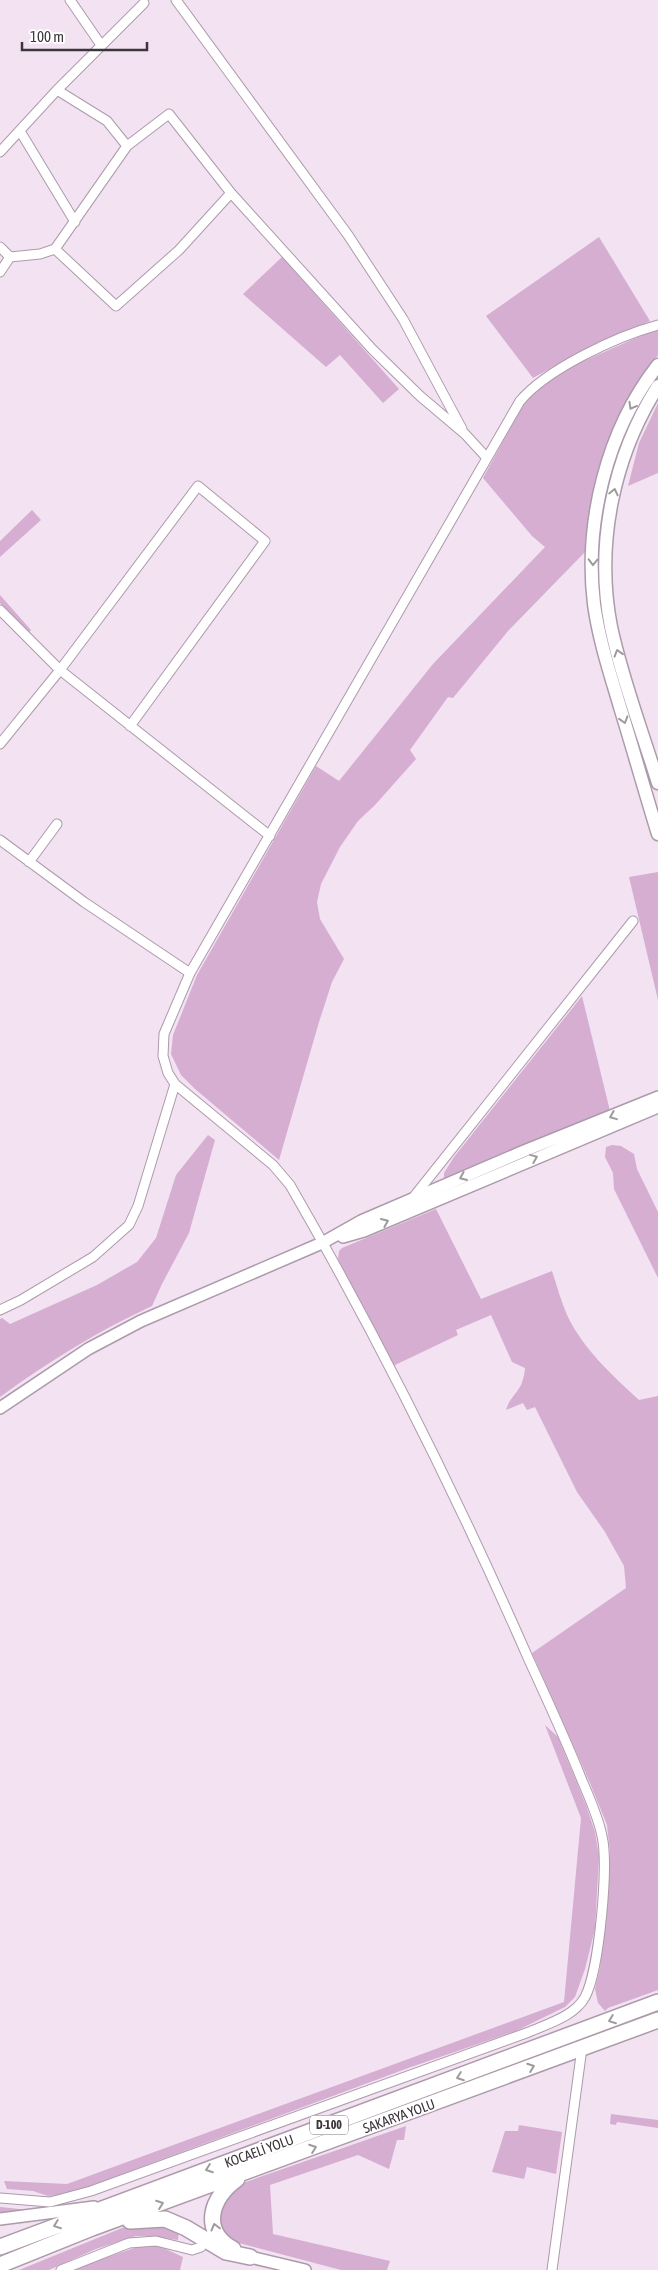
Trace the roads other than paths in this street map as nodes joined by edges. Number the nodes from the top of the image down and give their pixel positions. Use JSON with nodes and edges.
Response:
{"nodes":[{"id":1,"x":70,"y":0,"type":"edge"},
{"id":2,"x":176,"y":0,"type":"edge"},
{"id":3,"x":144,"y":3,"type":"dead end"},
{"id":4,"x":100,"y":45,"type":"junction"},
{"id":5,"x":57,"y":90,"type":"junction"},
{"id":6,"x":20,"y":131,"type":"junction"},
{"id":7,"x":127,"y":146,"type":"junction"},
{"id":8,"x":0,"y":152,"type":"edge"},
{"id":9,"x":231,"y":193,"type":"junction"},
{"id":10,"x":75,"y":222,"type":"junction"},
{"id":11,"x":0,"y":247,"type":"edge"},
{"id":12,"x":54,"y":249,"type":"junction"},
{"id":13,"x":10,"y":257,"type":"junction"},
{"id":14,"x":0,"y":272,"type":"edge"},
{"id":15,"x":658,"y":326,"type":"edge"},
{"id":16,"x":658,"y":365,"type":"edge"},
{"id":17,"x":658,"y":386,"type":"edge"},
{"id":18,"x":465,"y":434,"type":"junction"},
{"id":19,"x":487,"y":458,"type":"junction"},
{"id":20,"x":0,"y":610,"type":"edge"},
{"id":21,"x":60,"y":670,"type":"junction"},
{"id":22,"x":130,"y":726,"type":"junction"},
{"id":23,"x":0,"y":744,"type":"edge"},
{"id":24,"x":658,"y":783,"type":"edge"},
{"id":25,"x":57,"y":824,"type":"dead end"},
{"id":26,"x":658,"y":834,"type":"edge"},
{"id":27,"x":270,"y":836,"type":"junction"},
{"id":28,"x":0,"y":840,"type":"edge"},
{"id":29,"x":29,"y":862,"type":"junction"},
{"id":30,"x":633,"y":921,"type":"dead end"},
{"id":31,"x":190,"y":973,"type":"junction"},
{"id":32,"x":175,"y":1084,"type":"junction"},
{"id":33,"x":658,"y":1096,"type":"edge"},
{"id":34,"x":658,"y":1107,"type":"edge"},
{"id":35,"x":412,"y":1200,"type":"junction"},
{"id":36,"x":322,"y":1242,"type":"junction"},
{"id":37,"x":0,"y":1310,"type":"edge"},
{"id":38,"x":0,"y":1408,"type":"edge"},
{"id":39,"x":658,"y":2002,"type":"edge"},
{"id":40,"x":658,"y":2020,"type":"edge"},
{"id":41,"x":582,"y":2048,"type":"junction"},
{"id":42,"x":248,"y":2172,"type":"junction"},
{"id":43,"x":0,"y":2198,"type":"edge"},
{"id":44,"x":108,"y":2206,"type":"junction"},
{"id":45,"x":0,"y":2219,"type":"edge"},
{"id":46,"x":92,"y":2228,"type":"junction"},
{"id":47,"x":205,"y":2241,"type":"junction"},
{"id":48,"x":0,"y":2247,"type":"edge"},
{"id":49,"x":250,"y":2257,"type":"junction"},
{"id":50,"x":0,"y":2265,"type":"edge"},
{"id":51,"x":285,"y":2268,"type":"edge"},
{"id":52,"x":60,"y":2270,"type":"edge"},
{"id":53,"x":305,"y":2270,"type":"edge"},
{"id":54,"x":552,"y":2270,"type":"edge"}],
"edges":[{"from":1,"to":4,"type":"street"},
{"from":2,"to":18,"type":"street"},
{"from":3,"to":4,"type":"street"},
{"from":4,"to":5,"type":"street"},
{"from":5,"to":6,"type":"street"},
{"from":5,"to":7,"type":"street"},
{"from":6,"to":8,"type":"street"},
{"from":6,"to":10,"type":"street"},
{"from":7,"to":9,"type":"street"},
{"from":7,"to":10,"type":"street"},
{"from":9,"to":12,"type":"street"},
{"from":9,"to":18,"type":"street"},
{"from":10,"to":12,"type":"street"},
{"from":11,"to":13,"type":"street"},
{"from":12,"to":13,"type":"street"},
{"from":13,"to":14,"type":"street"},
{"from":15,"to":19,"type":"street"},
{"from":16,"to":26,"type":"main road","one_way":true},
{"from":24,"to":17,"type":"main road","one_way":true},
{"from":18,"to":19,"type":"street"},
{"from":19,"to":27,"type":"street"},
{"from":20,"to":21,"type":"street"},
{"from":21,"to":22,"type":"street"},
{"from":21,"to":22,"type":"street"},
{"from":21,"to":23,"type":"street"},
{"from":22,"to":27,"type":"street"},
{"from":25,"to":29,"type":"street"},
{"from":27,"to":31,"type":"street"},
{"from":28,"to":29,"type":"street"},
{"from":29,"to":31,"type":"street"},
{"from":30,"to":35,"type":"street"},
{"from":31,"to":32,"type":"street"},
{"from":32,"to":36,"type":"street"},
{"from":32,"to":37,"type":"street"},
{"from":33,"to":35,"type":"street","one_way":true},
{"from":36,"to":34,"type":"street","one_way":true},
{"from":35,"to":36,"type":"street"},
{"from":36,"to":38,"type":"street"},
{"from":36,"to":43,"type":"street"},
{"from":39,"to":44,"type":"highway","name":"KOCAELİ YOLU","number":"D-100","one_way":true},
{"from":40,"to":41,"type":"highway","name":"SAKARYA YOLU","number":"D-100"},
{"from":42,"to":41,"type":"highway","name":"SAKARYA YOLU","number":"D-100","one_way":true},
{"from":41,"to":54,"type":"street"},
{"from":46,"to":42,"type":"highway","name":"SAKARYA YOLU","number":"D-100","one_way":true},
{"from":49,"to":42,"type":"highway","one_way":true},
{"from":44,"to":45,"type":"street"},
{"from":44,"to":48,"type":"highway","name":"KOCAELİ YOLU","number":"D-100","one_way":true},
{"from":46,"to":47,"type":"highway"},
{"from":46,"to":50,"type":"highway","name":"SAKARYA YOLU","number":"D-100"},
{"from":47,"to":49,"type":"highway"},
{"from":47,"to":52,"type":"street"},
{"from":49,"to":51,"type":"street"},
{"from":51,"to":53,"type":"street"}]}
